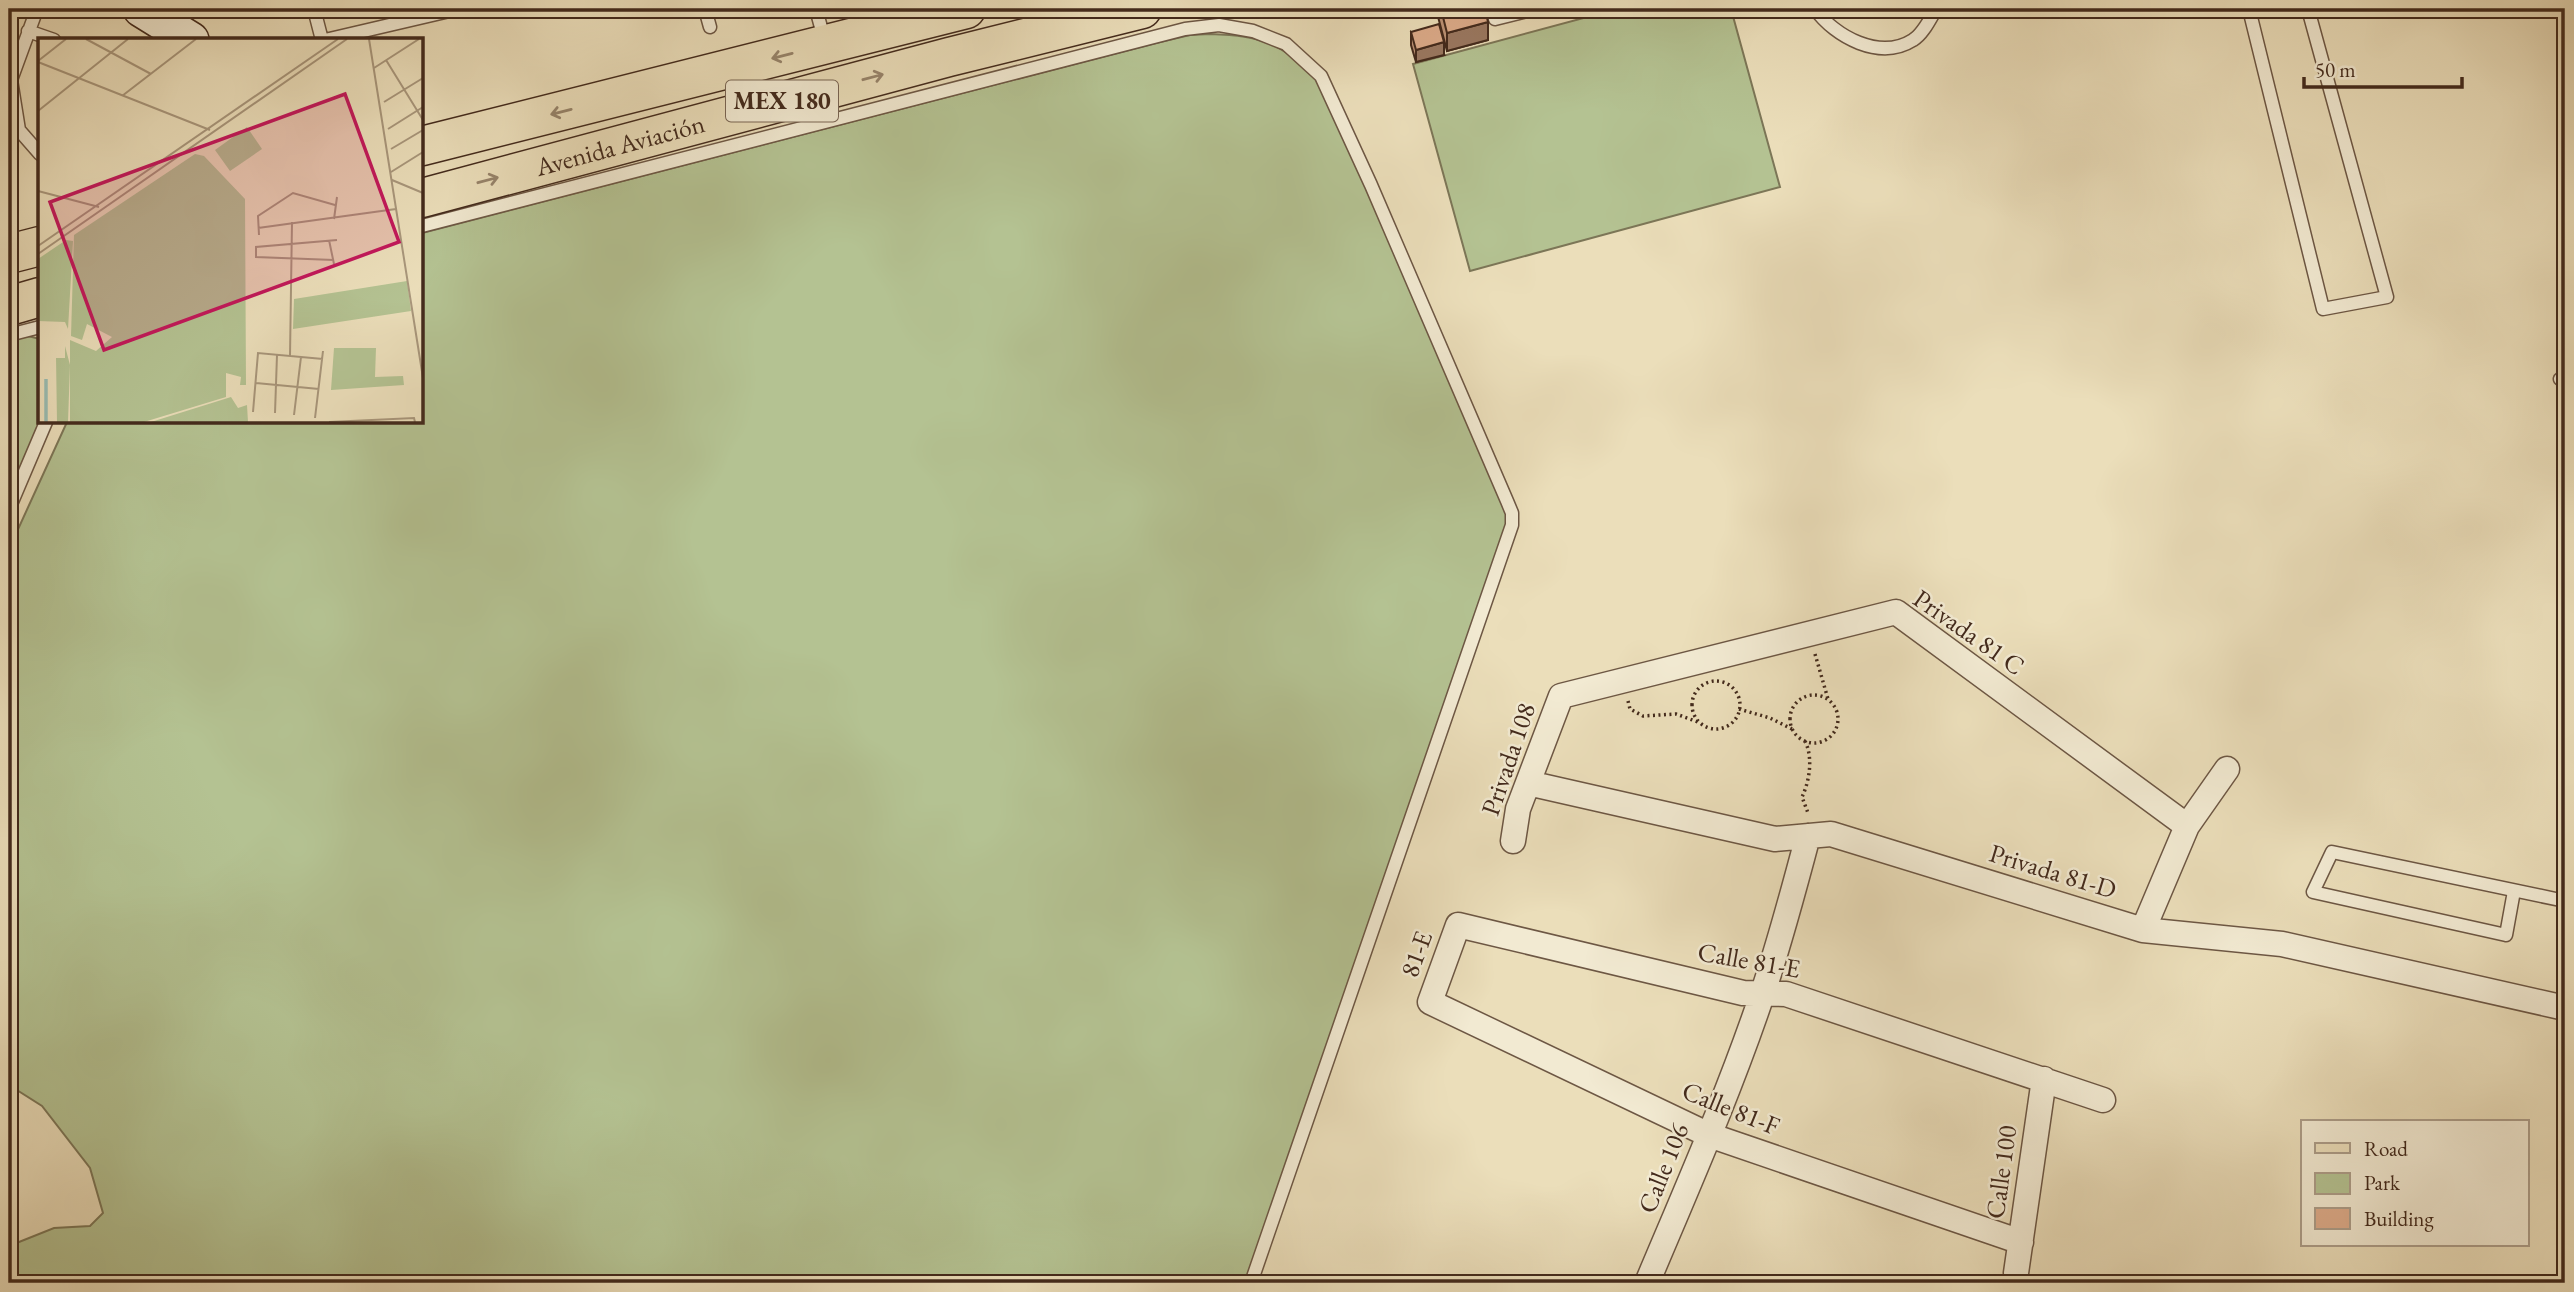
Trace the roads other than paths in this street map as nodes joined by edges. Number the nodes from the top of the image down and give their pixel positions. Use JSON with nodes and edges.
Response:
{"nodes":[{"id":1,"x":37,"y":9,"type":"edge"},
{"id":2,"x":142,"y":9,"type":"edge"},
{"id":3,"x":314,"y":9,"type":"edge"},
{"id":4,"x":458,"y":9,"type":"edge"},
{"id":5,"x":705,"y":9,"type":"edge"},
{"id":6,"x":816,"y":9,"type":"edge"},
{"id":7,"x":966,"y":9,"type":"edge"},
{"id":8,"x":1142,"y":9,"type":"edge"},
{"id":9,"x":1492,"y":9,"type":"edge"},
{"id":10,"x":1535,"y":9,"type":"edge"},
{"id":11,"x":1815,"y":9,"type":"edge"},
{"id":12,"x":1936,"y":9,"type":"edge"},
{"id":13,"x":2249,"y":9,"type":"edge"},
{"id":14,"x":2308,"y":9,"type":"edge"},
{"id":15,"x":710,"y":27,"type":"dead end"},
{"id":16,"x":28,"y":31,"type":"junction"},
{"id":17,"x":48,"y":38,"type":"edge"},
{"id":18,"x":188,"y":38,"type":"edge"},
{"id":19,"x":322,"y":38,"type":"edge"},
{"id":20,"x":332,"y":38,"type":"edge"},
{"id":21,"x":825,"y":45,"type":"junction"},
{"id":22,"x":424,"y":145,"type":"edge"},
{"id":23,"x":38,"y":152,"type":"edge"},
{"id":24,"x":424,"y":197,"type":"edge"},
{"id":25,"x":424,"y":225,"type":"edge"},
{"id":26,"x":38,"y":247,"type":"edge"},
{"id":27,"x":9,"y":254,"type":"edge"},
{"id":28,"x":38,"y":299,"type":"edge"},
{"id":29,"x":9,"y":306,"type":"edge"},
{"id":30,"x":38,"y":328,"type":"edge"},
{"id":31,"x":9,"y":335,"type":"edge"},
{"id":32,"x":45,"y":424,"type":"edge"},
{"id":33,"x":9,"y":509,"type":"edge"},
{"id":34,"x":1561,"y":696,"type":"joint"},
{"id":35,"x":2227,"y":769,"type":"dead end"},
{"id":36,"x":1528,"y":783,"type":"junction"},
{"id":37,"x":1808,"y":824,"type":"junction"},
{"id":38,"x":2187,"y":826,"type":"junction"},
{"id":39,"x":1513,"y":841,"type":"dead end"},
{"id":40,"x":2514,"y":891,"type":"junction"},
{"id":41,"x":2565,"y":901,"type":"edge"},
{"id":42,"x":1458,"y":925,"type":"joint"},
{"id":43,"x":2143,"y":930,"type":"junction"},
{"id":44,"x":1763,"y":993,"type":"junction"},
{"id":45,"x":1430,"y":1002,"type":"joint"},
{"id":46,"x":2565,"y":1008,"type":"edge"},
{"id":47,"x":2044,"y":1079,"type":"junction"},
{"id":48,"x":2103,"y":1100,"type":"dead end"},
{"id":49,"x":1709,"y":1135,"type":"junction"},
{"id":50,"x":2021,"y":1242,"type":"junction"},
{"id":51,"x":2016,"y":1273,"type":"dead end"},
{"id":52,"x":1251,"y":1283,"type":"edge"},
{"id":53,"x":1647,"y":1283,"type":"edge"}],
"edges":[{"from":1,"to":16,"type":"lane"},
{"from":2,"to":18,"type":"main road"},
{"from":3,"to":19,"type":"lane"},
{"from":4,"to":20,"type":"lane"},
{"from":5,"to":15,"type":"lane"},
{"from":6,"to":21,"type":"lane"},
{"from":7,"to":21,"type":"main road","name":"Avenida Aviación","number":"MEX 180"},
{"from":24,"to":8,"type":"main road","name":"Avenida Aviación","number":"MEX 180","one_way":true},
{"from":9,"to":10,"type":"lane"},
{"from":11,"to":12,"type":"lane"},
{"from":13,"to":14,"type":"lane"},
{"from":16,"to":17,"type":"lane"},
{"from":16,"to":23,"type":"lane"},
{"from":21,"to":22,"type":"main road","name":"Avenida Aviación","number":"MEX 180","one_way":true},
{"from":25,"to":52,"type":"lane"},
{"from":26,"to":27,"type":"main road"},
{"from":28,"to":29,"type":"main road"},
{"from":30,"to":31,"type":"lane"},
{"from":32,"to":33,"type":"lane"},
{"from":34,"to":36,"type":"street","name":"Privada 108"},
{"from":34,"to":38,"type":"street","name":"Privada 81 C"},
{"from":35,"to":38,"type":"street"},
{"from":36,"to":37,"type":"street","name":"Privada 81-D"},
{"from":36,"to":39,"type":"street","name":"Privada 108"},
{"from":37,"to":43,"type":"street","name":"Privada 81-D"},
{"from":37,"to":44,"type":"street","name":"Calle 106"},
{"from":38,"to":43,"type":"street"},
{"from":40,"to":40,"type":"lane"},
{"from":40,"to":41,"type":"lane"},
{"from":42,"to":44,"type":"street","name":"Calle 81-E"},
{"from":42,"to":45,"type":"street","name":"81-E"},
{"from":43,"to":46,"type":"street","name":"Privada 81-D"},
{"from":44,"to":47,"type":"street","name":"Calle 81-E"},
{"from":44,"to":49,"type":"street","name":"Calle 106"},
{"from":45,"to":49,"type":"street","name":"Calle 81-F"},
{"from":47,"to":48,"type":"street","name":"Calle 81-E"},
{"from":47,"to":50,"type":"street","name":"Calle 100"},
{"from":49,"to":50,"type":"street","name":"Calle 81-F"},
{"from":49,"to":53,"type":"street","name":"Calle 106"},
{"from":50,"to":51,"type":"street","name":"Calle 100"}]}
